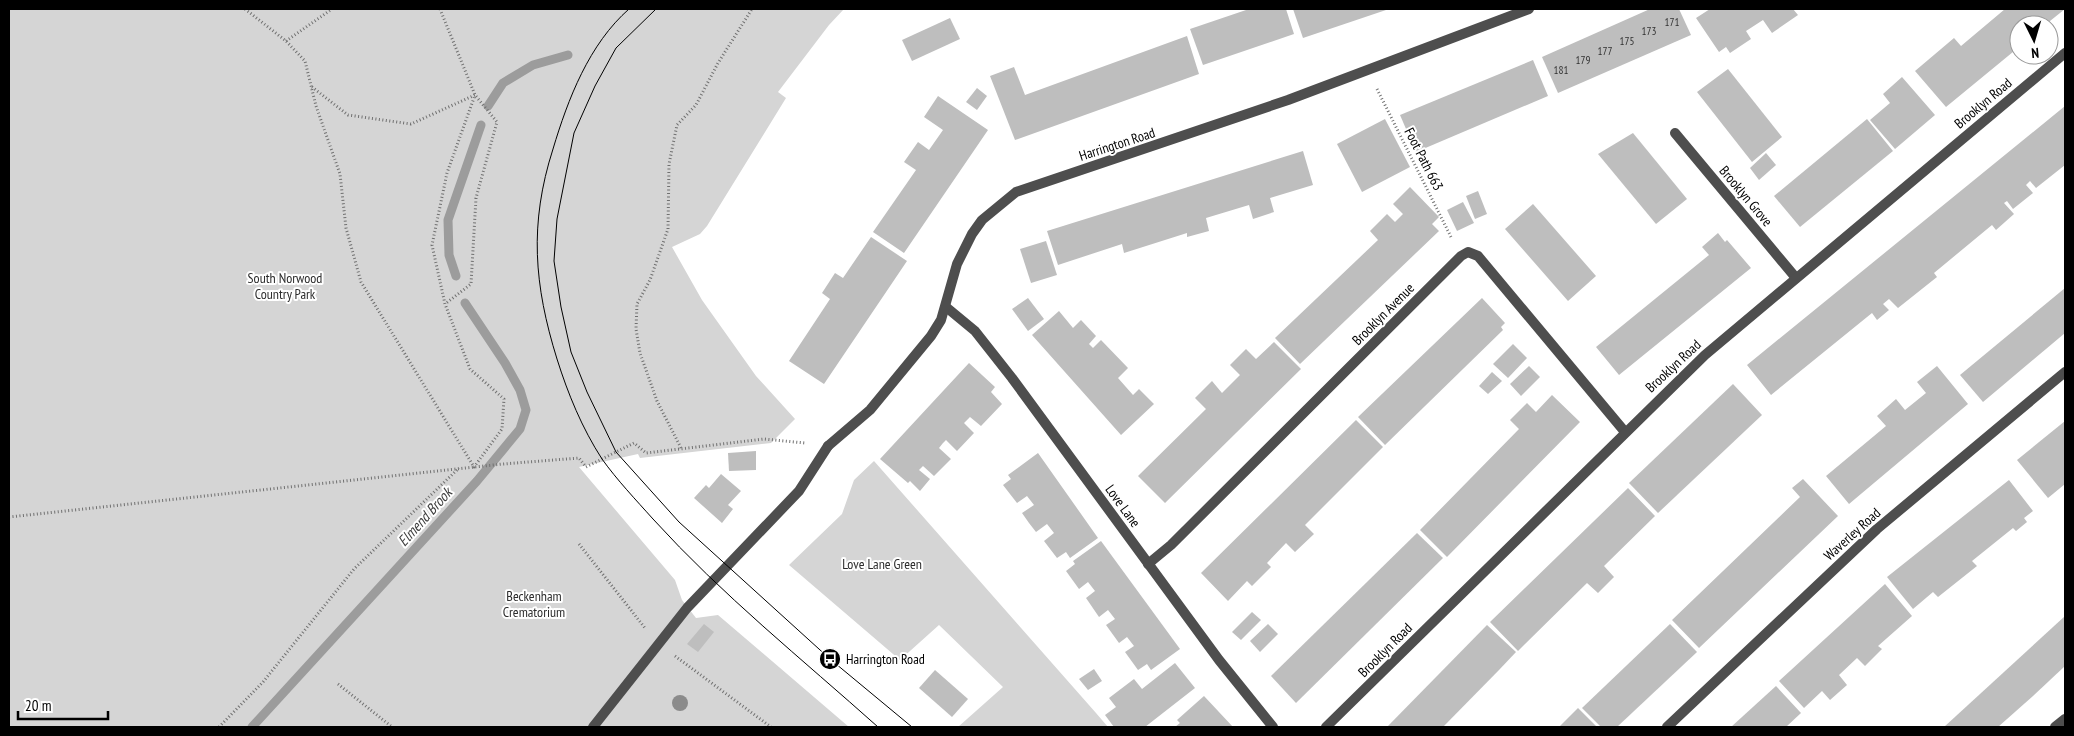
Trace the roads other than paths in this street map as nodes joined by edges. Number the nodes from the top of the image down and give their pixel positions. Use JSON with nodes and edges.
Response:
{"nodes":[{"id":1,"x":1529,"y":9,"type":"edge"},
{"id":2,"x":2065,"y":53,"type":"edge"},
{"id":3,"x":1675,"y":133,"type":"dead end"},
{"id":4,"x":1796,"y":278,"type":"junction"},
{"id":5,"x":946,"y":307,"type":"junction"},
{"id":6,"x":2065,"y":372,"type":"edge"},
{"id":7,"x":1625,"y":432,"type":"junction"},
{"id":8,"x":1148,"y":564,"type":"junction"},
{"id":9,"x":2065,"y":719,"type":"edge"},
{"id":10,"x":592,"y":727,"type":"edge"},
{"id":11,"x":1273,"y":727,"type":"edge"},
{"id":12,"x":1326,"y":727,"type":"edge"},
{"id":13,"x":1667,"y":727,"type":"edge"},
{"id":14,"x":2056,"y":727,"type":"edge"}],
"edges":[{"from":1,"to":5,"type":"street","name":"Harrington Road"},
{"from":2,"to":4,"type":"street","name":"Brooklyn Road"},
{"from":3,"to":4,"type":"street","name":"Brooklyn Grove"},
{"from":4,"to":7,"type":"street","name":"Brooklyn Road"},
{"from":5,"to":8,"type":"street","name":"Love Lane"},
{"from":5,"to":10,"type":"street","name":"Harrington Road"},
{"from":6,"to":13,"type":"street","name":"Waverley Road"},
{"from":7,"to":8,"type":"street","name":"Brooklyn Avenue"},
{"from":7,"to":12,"type":"street","name":"Brooklyn Road"},
{"from":8,"to":11,"type":"street","name":"Love Lane"},
{"from":9,"to":14,"type":"street"}]}
